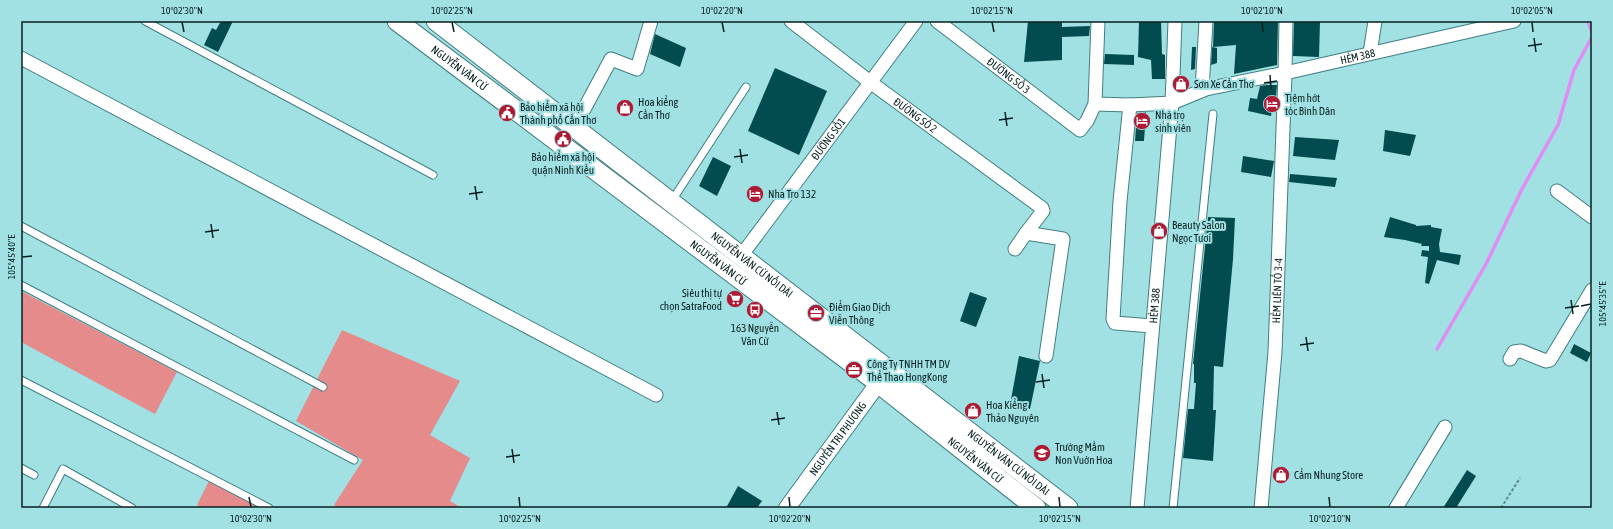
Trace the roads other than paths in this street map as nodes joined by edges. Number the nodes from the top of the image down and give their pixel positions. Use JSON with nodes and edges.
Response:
{"nodes":[{"id":1,"x":145,"y":21,"type":"edge"},
{"id":2,"x":436,"y":21,"type":"edge"},
{"id":3,"x":651,"y":21,"type":"edge"},
{"id":4,"x":791,"y":21,"type":"edge"},
{"id":5,"x":916,"y":21,"type":"edge"},
{"id":6,"x":937,"y":21,"type":"edge"},
{"id":7,"x":1098,"y":21,"type":"edge"},
{"id":8,"x":1175,"y":21,"type":"edge"},
{"id":9,"x":1206,"y":21,"type":"edge"},
{"id":10,"x":1286,"y":21,"type":"edge"},
{"id":11,"x":1374,"y":21,"type":"edge"},
{"id":12,"x":1514,"y":21,"type":"edge"},
{"id":13,"x":404,"y":23,"type":"edge"},
{"id":14,"x":1461,"y":27,"type":"edge"},
{"id":15,"x":1370,"y":53,"type":"junction"},
{"id":16,"x":21,"y":58,"type":"edge"},
{"id":17,"x":1285,"y":73,"type":"junction"},
{"id":18,"x":870,"y":82,"type":"junction"},
{"id":19,"x":746,"y":87,"type":"dead end"},
{"id":20,"x":1202,"y":90,"type":"junction"},
{"id":21,"x":1095,"y":104,"type":"junction"},
{"id":22,"x":1172,"y":104,"type":"junction"},
{"id":23,"x":1130,"y":105,"type":"junction"},
{"id":24,"x":1213,"y":114,"type":"dead end"},
{"id":25,"x":574,"y":128,"type":"junction"},
{"id":26,"x":433,"y":175,"type":"dead end"},
{"id":27,"x":1556,"y":191,"type":"dead end"},
{"id":28,"x":671,"y":202,"type":"junction"},
{"id":29,"x":1592,"y":217,"type":"edge"},
{"id":30,"x":21,"y":226,"type":"edge"},
{"id":31,"x":1026,"y":233,"type":"junction"},
{"id":32,"x":1015,"y":249,"type":"dead end"},
{"id":33,"x":741,"y":256,"type":"junction"},
{"id":34,"x":21,"y":285,"type":"edge"},
{"id":35,"x":1592,"y":290,"type":"edge"},
{"id":36,"x":1152,"y":326,"type":"junction"},
{"id":37,"x":1046,"y":356,"type":"dead end"},
{"id":38,"x":1510,"y":359,"type":"dead end"},
{"id":39,"x":883,"y":377,"type":"junction"},
{"id":40,"x":21,"y":380,"type":"edge"},
{"id":41,"x":323,"y":387,"type":"dead end"},
{"id":42,"x":656,"y":395,"type":"dead end"},
{"id":43,"x":1445,"y":427,"type":"dead end"},
{"id":44,"x":354,"y":460,"type":"dead end"},
{"id":45,"x":21,"y":468,"type":"edge"},
{"id":46,"x":34,"y":475,"type":"dead end"},
{"id":47,"x":43,"y":508,"type":"edge"},
{"id":48,"x":132,"y":508,"type":"edge"},
{"id":49,"x":269,"y":508,"type":"edge"},
{"id":50,"x":787,"y":508,"type":"edge"},
{"id":51,"x":1036,"y":508,"type":"edge"},
{"id":52,"x":1068,"y":508,"type":"edge"},
{"id":53,"x":1137,"y":508,"type":"edge"},
{"id":54,"x":1173,"y":508,"type":"edge"},
{"id":55,"x":1261,"y":508,"type":"edge"},
{"id":56,"x":1396,"y":508,"type":"edge"}],
"edges":[{"from":1,"to":26,"type":"lane"},
{"from":2,"to":25,"type":"main road","name":"NGUYỄN VĂN CỪ NỐI DÀI"},
{"from":3,"to":25,"type":"street"},
{"from":4,"to":18,"type":"street","name":"ĐƯỜNG SỐ 2"},
{"from":5,"to":18,"type":"street","name":"ĐƯỜNG SỐ1"},
{"from":6,"to":21,"type":"street","name":"ĐƯỜNG SỐ 3"},
{"from":7,"to":21,"type":"street"},
{"from":8,"to":22,"type":"street","name":"HẺM 388"},
{"from":9,"to":20,"type":"street"},
{"from":10,"to":17,"type":"street","name":"HẺM LIÊN TỔ 3-4"},
{"from":11,"to":15,"type":"street"},
{"from":12,"to":14,"type":"street","name":"HẺM 388"},
{"from":13,"to":39,"type":"main road","name":"NGUYỄN VĂN CỪ"},
{"from":14,"to":15,"type":"street","name":"HẺM 388"},
{"from":15,"to":17,"type":"street","name":"HẺM 388"},
{"from":16,"to":42,"type":"street"},
{"from":17,"to":20,"type":"street","name":"HẺM 388"},
{"from":17,"to":55,"type":"street","name":"HẺM LIÊN TỔ 3-4"},
{"from":18,"to":31,"type":"street","name":"ĐƯỜNG SỐ 2"},
{"from":18,"to":33,"type":"street","name":"ĐƯỜNG SỐ1"},
{"from":19,"to":28,"type":"lane"},
{"from":20,"to":22,"type":"street","name":"HẺM 388"},
{"from":21,"to":23,"type":"street","name":"HẺM 388"},
{"from":22,"to":23,"type":"street","name":"HẺM 388"},
{"from":22,"to":36,"type":"street","name":"HẺM 388"},
{"from":23,"to":36,"type":"street"},
{"from":24,"to":54,"type":"lane"},
{"from":25,"to":28,"type":"main road","name":"NGUYỄN VĂN CỪ NỐI DÀI"},
{"from":27,"to":29,"type":"street"},
{"from":28,"to":33,"type":"main road","name":"NGUYỄN VĂN CỪ NỐI DÀI"},
{"from":30,"to":41,"type":"lane"},
{"from":31,"to":32,"type":"street"},
{"from":31,"to":37,"type":"street"},
{"from":33,"to":39,"type":"main road","name":"NGUYỄN VĂN CỪ NỐI DÀI"},
{"from":34,"to":44,"type":"lane"},
{"from":35,"to":38,"type":"street"},
{"from":36,"to":53,"type":"street","name":"HẺM 388"},
{"from":39,"to":50,"type":"street","name":"NGUYỂN TRI PHƯƠNG"},
{"from":39,"to":51,"type":"main road","name":"NGUYỄN VĂN CỪ"},
{"from":39,"to":52,"type":"main road","name":"NGUYỄN VĂN CỪ NỐI DÀI"},
{"from":40,"to":49,"type":"lane"},
{"from":43,"to":56,"type":"street"},
{"from":45,"to":46,"type":"lane"},
{"from":47,"to":48,"type":"lane"}]}
